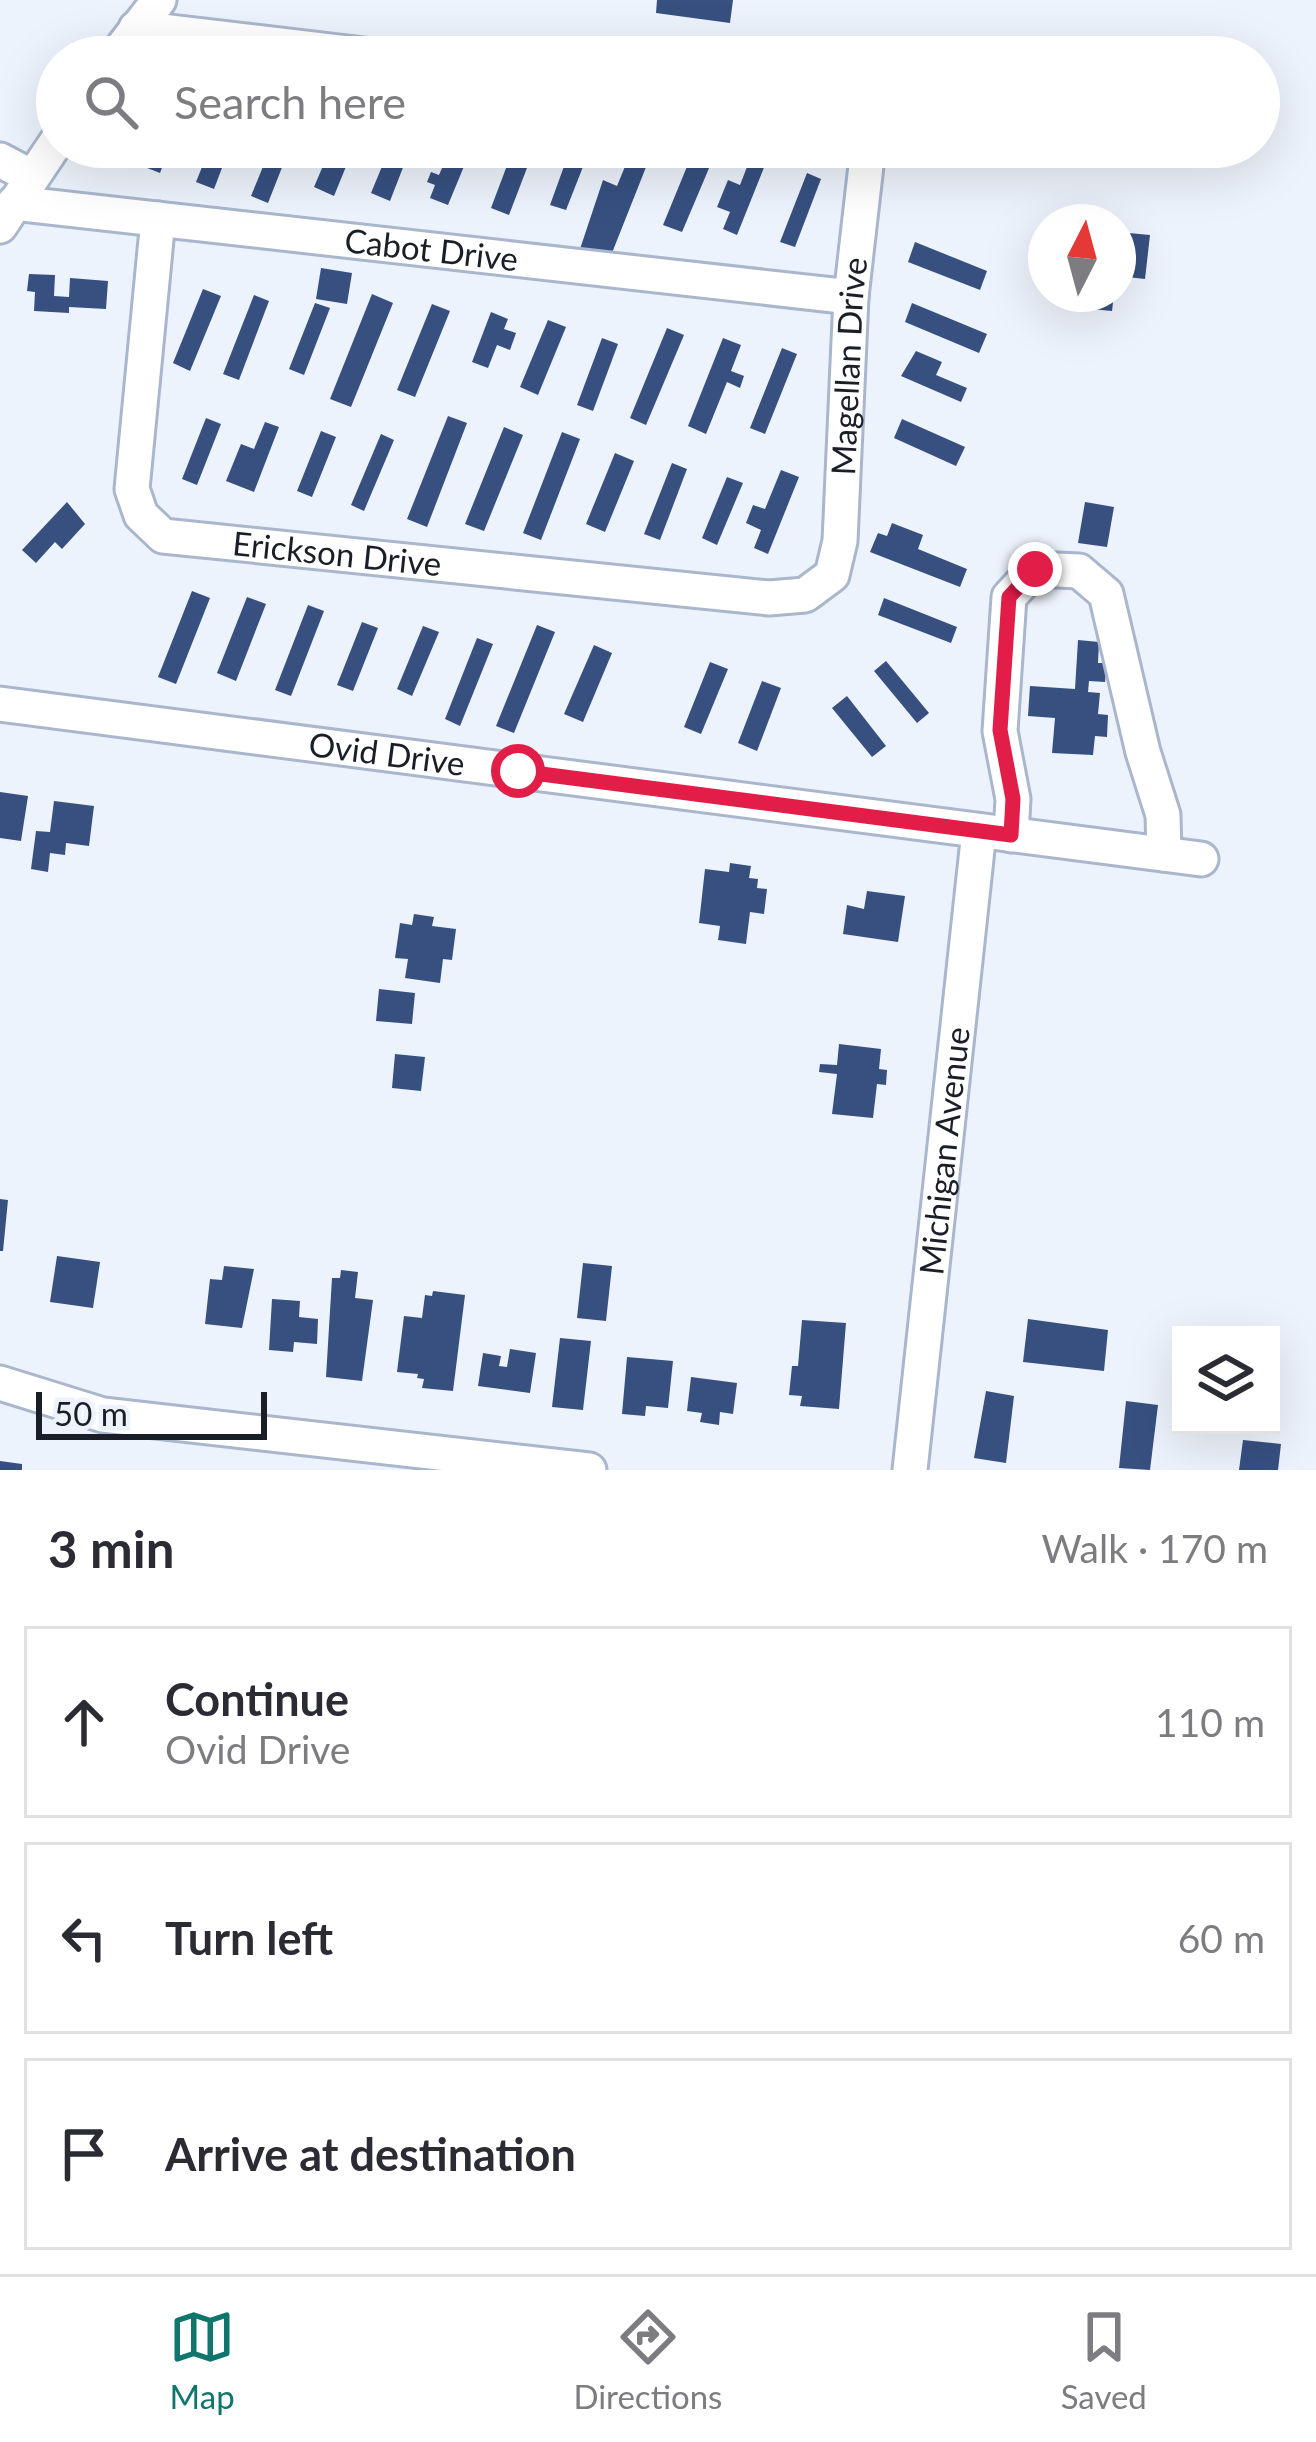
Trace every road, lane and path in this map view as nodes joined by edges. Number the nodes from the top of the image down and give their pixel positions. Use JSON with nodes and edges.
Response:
{"nodes":[{"id":1,"x":159,"y":0,"type":"edge"},
{"id":2,"x":136,"y":28,"type":"junction"},
{"id":3,"x":130,"y":36,"type":"edge"},
{"id":4,"x":204,"y":36,"type":"edge"},
{"id":5,"x":0,"y":160,"type":"edge"},
{"id":6,"x":38,"y":168,"type":"edge"},
{"id":7,"x":866,"y":168,"type":"edge"},
{"id":8,"x":15,"y":202,"type":"edge"},
{"id":9,"x":158,"y":219,"type":"junction"},
{"id":10,"x":851,"y":297,"type":"junction"},
{"id":11,"x":832,"y":575,"type":"joint"},
{"id":12,"x":0,"y":704,"type":"edge"},
{"id":13,"x":995,"y":833,"type":"junction"},
{"id":14,"x":1165,"y":854,"type":"junction"},
{"id":15,"x":1202,"y":859,"type":"dead end"},
{"id":16,"x":0,"y":1383,"type":"edge"},
{"id":17,"x":589,"y":1470,"type":"edge"},
{"id":18,"x":910,"y":1470,"type":"edge"}],
"edges":[{"from":1,"to":2,"type":"street"},
{"from":2,"to":3,"type":"street"},
{"from":2,"to":4,"type":"street"},
{"from":5,"to":8,"type":"street"},
{"from":6,"to":8,"type":"street"},
{"from":7,"to":10,"type":"street","name":"Magellan Drive"},
{"from":8,"to":9,"type":"street","name":"Cabot Drive"},
{"from":9,"to":10,"type":"street","name":"Cabot Drive"},
{"from":9,"to":11,"type":"street","name":"Erickson Drive"},
{"from":10,"to":11,"type":"street","name":"Magellan Drive"},
{"from":12,"to":13,"type":"street","name":"Ovid Drive"},
{"from":13,"to":14,"type":"street","name":"Ovid Drive"},
{"from":13,"to":14,"type":"street","name":"Michigan Avenue"},
{"from":13,"to":18,"type":"street","name":"Michigan Avenue"},
{"from":14,"to":15,"type":"street","name":"Ovid Drive"},
{"from":16,"to":17,"type":"street"}]}
